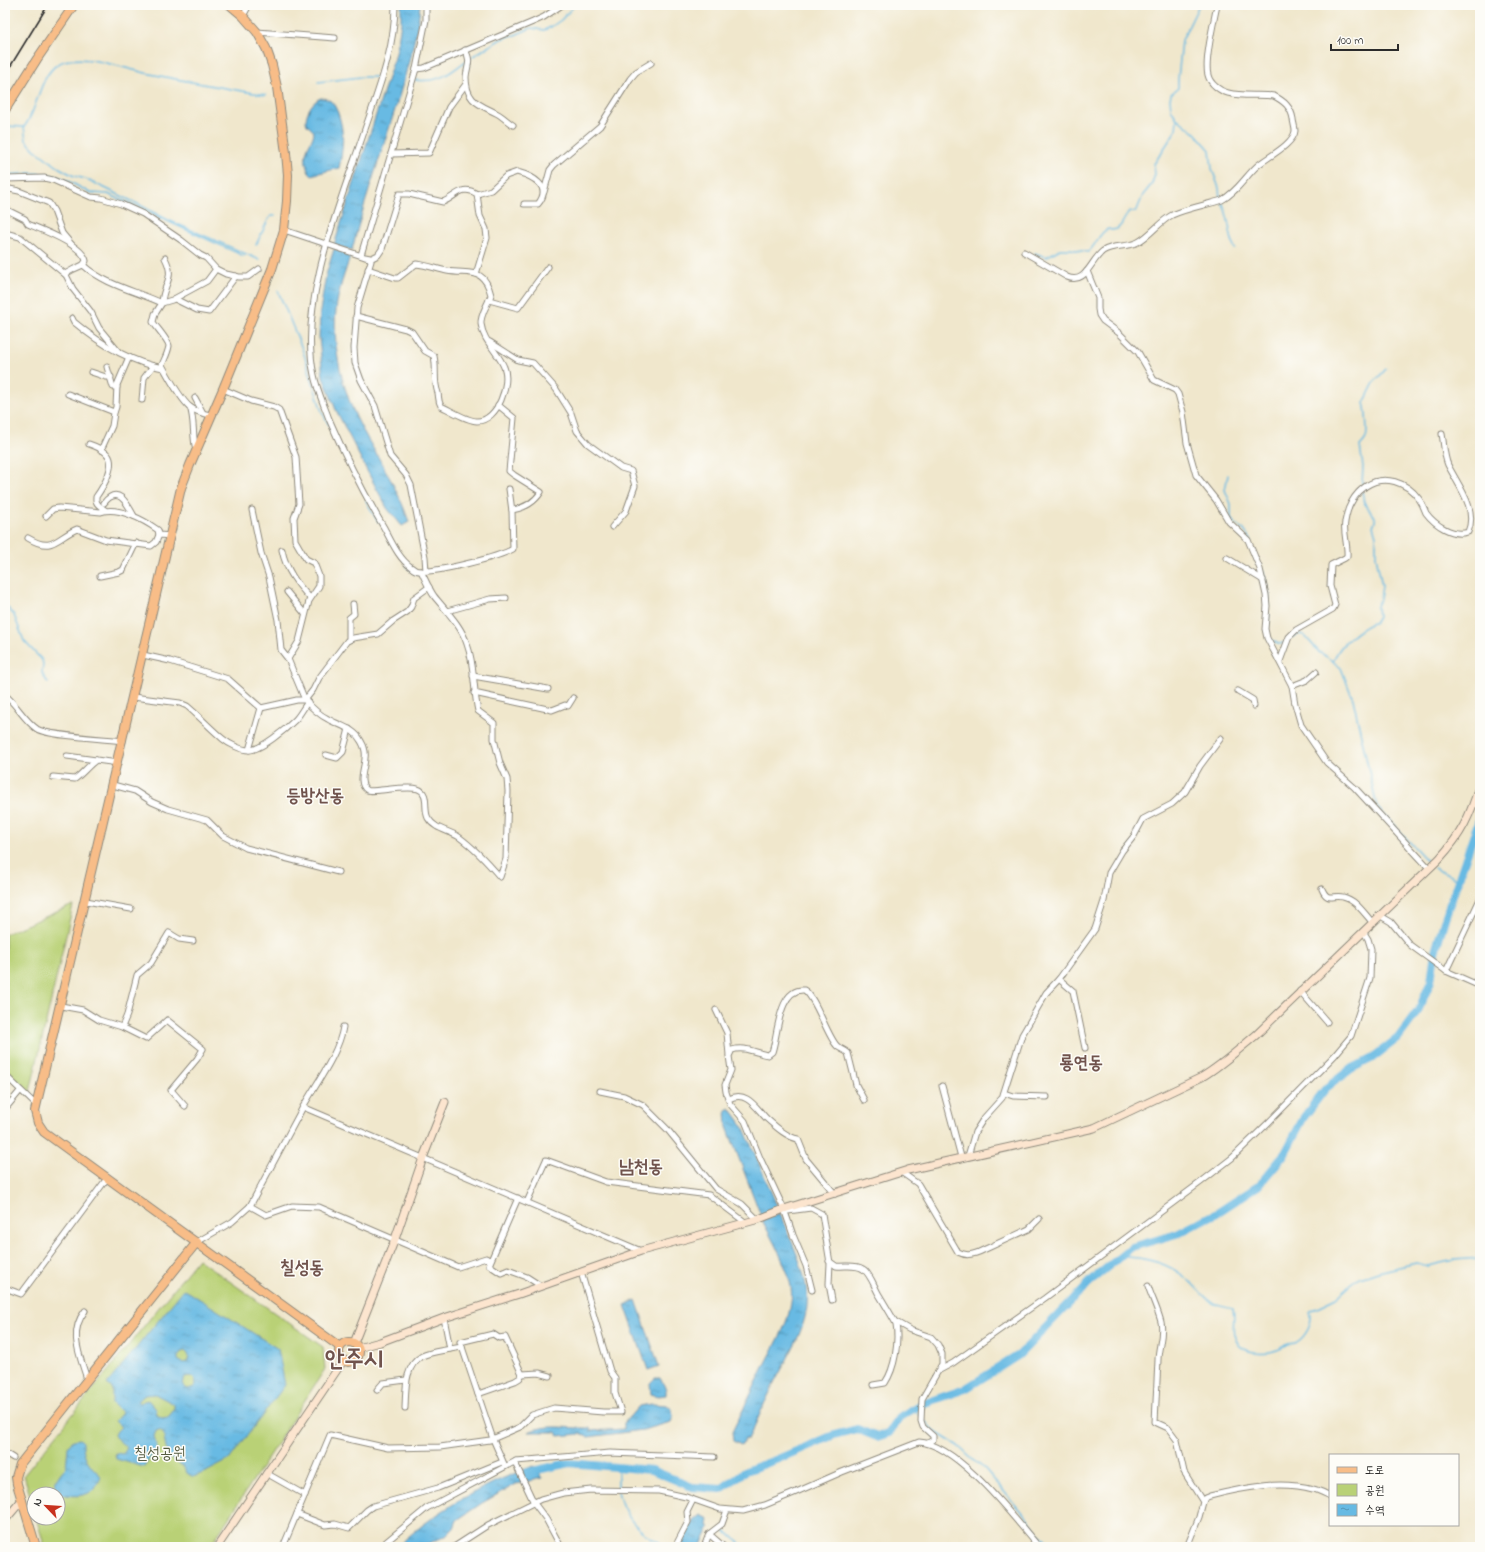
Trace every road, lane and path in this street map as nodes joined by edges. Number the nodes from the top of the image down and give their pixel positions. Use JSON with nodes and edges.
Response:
{"nodes":[{"id":1,"x":74,"y":5,"type":"edge"},
{"id":2,"x":230,"y":5,"type":"edge"},
{"id":3,"x":249,"y":5,"type":"edge"},
{"id":4,"x":395,"y":5,"type":"edge"},
{"id":5,"x":426,"y":5,"type":"edge"},
{"id":6,"x":562,"y":5,"type":"edge"},
{"id":7,"x":1217,"y":5,"type":"edge"},
{"id":8,"x":243,"y":16,"type":"junction"},
{"id":9,"x":257,"y":32,"type":"junction"},
{"id":10,"x":335,"y":38,"type":"dead end"},
{"id":11,"x":465,"y":50,"type":"junction"},
{"id":12,"x":651,"y":63,"type":"dead end"},
{"id":13,"x":416,"y":69,"type":"junction"},
{"id":14,"x":466,"y":84,"type":"junction"},
{"id":15,"x":5,"y":110,"type":"edge"},
{"id":16,"x":513,"y":125,"type":"dead end"},
{"id":17,"x":391,"y":154,"type":"junction"},
{"id":18,"x":5,"y":179,"type":"edge"},
{"id":19,"x":5,"y":188,"type":"edge"},
{"id":20,"x":544,"y":192,"type":"junction"},
{"id":21,"x":477,"y":194,"type":"junction"},
{"id":22,"x":524,"y":204,"type":"dead end"},
{"id":23,"x":5,"y":209,"type":"edge"},
{"id":24,"x":284,"y":230,"type":"junction"},
{"id":25,"x":5,"y":233,"type":"edge"},
{"id":26,"x":328,"y":245,"type":"junction"},
{"id":27,"x":74,"y":247,"type":"junction"},
{"id":28,"x":1024,"y":252,"type":"dead end"},
{"id":29,"x":361,"y":255,"type":"junction"},
{"id":30,"x":166,"y":258,"type":"dead end"},
{"id":31,"x":370,"y":259,"type":"junction"},
{"id":32,"x":83,"y":265,"type":"junction"},
{"id":33,"x":548,"y":267,"type":"dead end"},
{"id":34,"x":216,"y":269,"type":"junction"},
{"id":35,"x":368,"y":269,"type":"junction"},
{"id":36,"x":258,"y":270,"type":"dead end"},
{"id":37,"x":1087,"y":271,"type":"junction"},
{"id":38,"x":65,"y":274,"type":"junction"},
{"id":39,"x":476,"y":274,"type":"junction"},
{"id":40,"x":236,"y":276,"type":"junction"},
{"id":41,"x":175,"y":299,"type":"junction"},
{"id":42,"x":489,"y":300,"type":"junction"},
{"id":43,"x":162,"y":303,"type":"junction"},
{"id":44,"x":356,"y":316,"type":"junction"},
{"id":45,"x":72,"y":318,"type":"dead end"},
{"id":46,"x":487,"y":341,"type":"junction"},
{"id":47,"x":118,"y":351,"type":"junction"},
{"id":48,"x":129,"y":357,"type":"junction"},
{"id":49,"x":153,"y":366,"type":"junction"},
{"id":50,"x":108,"y":367,"type":"dead end"},
{"id":51,"x":163,"y":368,"type":"junction"},
{"id":52,"x":91,"y":372,"type":"dead end"},
{"id":53,"x":111,"y":377,"type":"junction"},
{"id":54,"x":117,"y":387,"type":"junction"},
{"id":55,"x":223,"y":389,"type":"junction"},
{"id":56,"x":68,"y":394,"type":"dead end"},
{"id":57,"x":195,"y":398,"type":"dead end"},
{"id":58,"x":142,"y":400,"type":"dead end"},
{"id":59,"x":498,"y":405,"type":"junction"},
{"id":60,"x":190,"y":407,"type":"junction"},
{"id":61,"x":114,"y":412,"type":"junction"},
{"id":62,"x":207,"y":414,"type":"junction"},
{"id":63,"x":1442,"y":434,"type":"dead end"},
{"id":64,"x":89,"y":444,"type":"dead end"},
{"id":65,"x":101,"y":450,"type":"junction"},
{"id":66,"x":196,"y":451,"type":"junction"},
{"id":67,"x":509,"y":489,"type":"dead end"},
{"id":68,"x":104,"y":503,"type":"dead end"},
{"id":69,"x":105,"y":510,"type":"junction"},
{"id":70,"x":252,"y":510,"type":"dead end"},
{"id":71,"x":512,"y":510,"type":"junction"},
{"id":72,"x":46,"y":516,"type":"dead end"},
{"id":73,"x":134,"y":516,"type":"junction"},
{"id":74,"x":612,"y":527,"type":"dead end"},
{"id":75,"x":159,"y":535,"type":"junction"},
{"id":76,"x":171,"y":536,"type":"junction"},
{"id":77,"x":28,"y":538,"type":"dead end"},
{"id":78,"x":136,"y":543,"type":"junction"},
{"id":79,"x":282,"y":550,"type":"dead end"},
{"id":80,"x":1227,"y":558,"type":"dead end"},
{"id":81,"x":423,"y":571,"type":"junction"},
{"id":82,"x":100,"y":576,"type":"dead end"},
{"id":83,"x":1263,"y":580,"type":"junction"},
{"id":84,"x":429,"y":587,"type":"junction"},
{"id":85,"x":287,"y":592,"type":"dead end"},
{"id":86,"x":310,"y":598,"type":"junction"},
{"id":87,"x":506,"y":598,"type":"dead end"},
{"id":88,"x":353,"y":604,"type":"dead end"},
{"id":89,"x":447,"y":611,"type":"junction"},
{"id":90,"x":305,"y":614,"type":"junction"},
{"id":91,"x":349,"y":640,"type":"junction"},
{"id":92,"x":143,"y":655,"type":"junction"},
{"id":93,"x":288,"y":659,"type":"junction"},
{"id":94,"x":1280,"y":661,"type":"junction"},
{"id":95,"x":1316,"y":672,"type":"dead end"},
{"id":96,"x":473,"y":676,"type":"junction"},
{"id":97,"x":1292,"y":686,"type":"junction"},
{"id":98,"x":548,"y":689,"type":"dead end"},
{"id":99,"x":1238,"y":691,"type":"dead end"},
{"id":100,"x":474,"y":693,"type":"junction"},
{"id":101,"x":5,"y":695,"type":"edge"},
{"id":102,"x":133,"y":697,"type":"junction"},
{"id":103,"x":574,"y":698,"type":"dead end"},
{"id":104,"x":306,"y":701,"type":"junction"},
{"id":105,"x":1254,"y":706,"type":"dead end"},
{"id":106,"x":261,"y":708,"type":"junction"},
{"id":107,"x":349,"y":729,"type":"junction"},
{"id":108,"x":1220,"y":738,"type":"dead end"},
{"id":109,"x":123,"y":741,"type":"junction"},
{"id":110,"x":249,"y":750,"type":"junction"},
{"id":111,"x":326,"y":755,"type":"dead end"},
{"id":112,"x":67,"y":756,"type":"dead end"},
{"id":113,"x":96,"y":760,"type":"junction"},
{"id":114,"x":118,"y":763,"type":"junction"},
{"id":115,"x":53,"y":777,"type":"dead end"},
{"id":116,"x":1480,"y":784,"type":"edge"},
{"id":117,"x":113,"y":785,"type":"junction"},
{"id":118,"x":1431,"y":866,"type":"junction"},
{"id":119,"x":338,"y":872,"type":"dead end"},
{"id":120,"x":1322,"y":888,"type":"dead end"},
{"id":121,"x":1480,"y":899,"type":"edge"},
{"id":122,"x":86,"y":901,"type":"junction"},
{"id":123,"x":130,"y":909,"type":"dead end"},
{"id":124,"x":1379,"y":915,"type":"junction"},
{"id":125,"x":1372,"y":922,"type":"junction"},
{"id":126,"x":1363,"y":931,"type":"junction"},
{"id":127,"x":193,"y":941,"type":"dead end"},
{"id":128,"x":1445,"y":970,"type":"junction"},
{"id":129,"x":1059,"y":979,"type":"junction"},
{"id":130,"x":1480,"y":986,"type":"edge"},
{"id":131,"x":1300,"y":991,"type":"junction"},
{"id":132,"x":61,"y":1006,"type":"junction"},
{"id":133,"x":716,"y":1010,"type":"dead end"},
{"id":134,"x":1327,"y":1022,"type":"dead end"},
{"id":135,"x":122,"y":1026,"type":"junction"},
{"id":136,"x":342,"y":1028,"type":"dead end"},
{"id":137,"x":1085,"y":1048,"type":"dead end"},
{"id":138,"x":729,"y":1056,"type":"junction"},
{"id":139,"x":5,"y":1075,"type":"edge"},
{"id":140,"x":942,"y":1086,"type":"dead end"},
{"id":141,"x":20,"y":1091,"type":"junction"},
{"id":142,"x":600,"y":1091,"type":"dead end"},
{"id":143,"x":1004,"y":1093,"type":"junction"},
{"id":144,"x":1047,"y":1097,"type":"dead end"},
{"id":145,"x":729,"y":1099,"type":"junction"},
{"id":146,"x":864,"y":1100,"type":"dead end"},
{"id":147,"x":446,"y":1102,"type":"dead end"},
{"id":148,"x":36,"y":1105,"type":"junction"},
{"id":149,"x":185,"y":1106,"type":"dead end"},
{"id":150,"x":303,"y":1107,"type":"junction"},
{"id":151,"x":5,"y":1109,"type":"edge"},
{"id":152,"x":965,"y":1156,"type":"junction"},
{"id":153,"x":423,"y":1158,"type":"junction"},
{"id":154,"x":901,"y":1172,"type":"junction"},
{"id":155,"x":108,"y":1177,"type":"junction"},
{"id":156,"x":716,"y":1189,"type":"junction"},
{"id":157,"x":835,"y":1194,"type":"junction"},
{"id":158,"x":709,"y":1195,"type":"junction"},
{"id":159,"x":518,"y":1198,"type":"junction"},
{"id":160,"x":527,"y":1202,"type":"junction"},
{"id":161,"x":250,"y":1206,"type":"junction"},
{"id":162,"x":784,"y":1210,"type":"junction"},
{"id":163,"x":758,"y":1219,"type":"junction"},
{"id":164,"x":1039,"y":1219,"type":"dead end"},
{"id":165,"x":745,"y":1222,"type":"junction"},
{"id":166,"x":395,"y":1239,"type":"junction"},
{"id":167,"x":197,"y":1242,"type":"junction"},
{"id":168,"x":641,"y":1251,"type":"junction"},
{"id":169,"x":490,"y":1261,"type":"junction"},
{"id":170,"x":830,"y":1261,"type":"junction"},
{"id":171,"x":581,"y":1272,"type":"junction"},
{"id":172,"x":541,"y":1286,"type":"junction"},
{"id":173,"x":1148,"y":1286,"type":"dead end"},
{"id":174,"x":5,"y":1288,"type":"edge"},
{"id":175,"x":812,"y":1290,"type":"dead end"},
{"id":176,"x":832,"y":1300,"type":"dead end"},
{"id":177,"x":85,"y":1311,"type":"dead end"},
{"id":178,"x":444,"y":1318,"type":"junction"},
{"id":179,"x":896,"y":1322,"type":"junction"},
{"id":180,"x":356,"y":1345,"type":"junction"},
{"id":181,"x":340,"y":1347,"type":"junction"},
{"id":182,"x":462,"y":1347,"type":"junction"},
{"id":183,"x":450,"y":1348,"type":"junction"},
{"id":184,"x":343,"y":1361,"type":"junction"},
{"id":185,"x":938,"y":1371,"type":"junction"},
{"id":186,"x":522,"y":1374,"type":"junction"},
{"id":187,"x":550,"y":1376,"type":"dead end"},
{"id":188,"x":86,"y":1379,"type":"junction"},
{"id":189,"x":406,"y":1380,"type":"junction"},
{"id":190,"x":873,"y":1385,"type":"dead end"},
{"id":191,"x":377,"y":1390,"type":"dead end"},
{"id":192,"x":478,"y":1394,"type":"junction"},
{"id":193,"x":405,"y":1408,"type":"dead end"},
{"id":194,"x":493,"y":1439,"type":"junction"},
{"id":195,"x":928,"y":1443,"type":"junction"},
{"id":196,"x":5,"y":1453,"type":"edge"},
{"id":197,"x":714,"y":1457,"type":"dead end"},
{"id":198,"x":13,"y":1458,"type":"dead end"},
{"id":199,"x":516,"y":1463,"type":"junction"},
{"id":200,"x":504,"y":1464,"type":"junction"},
{"id":201,"x":266,"y":1474,"type":"junction"},
{"id":202,"x":305,"y":1495,"type":"junction"},
{"id":203,"x":1329,"y":1496,"type":"edge"},
{"id":204,"x":22,"y":1500,"type":"junction"},
{"id":205,"x":693,"y":1500,"type":"junction"},
{"id":206,"x":533,"y":1501,"type":"junction"},
{"id":207,"x":1203,"y":1502,"type":"junction"},
{"id":208,"x":727,"y":1510,"type":"junction"},
{"id":209,"x":297,"y":1514,"type":"junction"},
{"id":210,"x":5,"y":1520,"type":"edge"},
{"id":211,"x":709,"y":1534,"type":"junction"},
{"id":212,"x":36,"y":1547,"type":"edge"},
{"id":213,"x":216,"y":1547,"type":"edge"},
{"id":214,"x":283,"y":1547,"type":"edge"},
{"id":215,"x":380,"y":1547,"type":"edge"},
{"id":216,"x":454,"y":1547,"type":"edge"},
{"id":217,"x":561,"y":1547,"type":"edge"},
{"id":218,"x":675,"y":1547,"type":"edge"},
{"id":219,"x":704,"y":1547,"type":"edge"},
{"id":220,"x":724,"y":1547,"type":"edge"},
{"id":221,"x":1039,"y":1547,"type":"edge"},
{"id":222,"x":1187,"y":1547,"type":"edge"}],
"edges":[{"from":1,"to":15,"type":"main road"},
{"from":2,"to":8,"type":"main road"},
{"from":3,"to":8,"type":"street"},
{"from":4,"to":26,"type":"street"},
{"from":5,"to":13,"type":"street"},
{"from":6,"to":11,"type":"street"},
{"from":7,"to":37,"type":"street"},
{"from":8,"to":9,"type":"main road"},
{"from":9,"to":10,"type":"street"},
{"from":9,"to":24,"type":"main road"},
{"from":11,"to":13,"type":"street"},
{"from":11,"to":14,"type":"street"},
{"from":12,"to":20,"type":"street"},
{"from":13,"to":17,"type":"street"},
{"from":14,"to":16,"type":"street"},
{"from":14,"to":17,"type":"street"},
{"from":17,"to":29,"type":"street"},
{"from":18,"to":34,"type":"street"},
{"from":19,"to":27,"type":"street"},
{"from":20,"to":21,"type":"street"},
{"from":20,"to":22,"type":"street"},
{"from":21,"to":31,"type":"street"},
{"from":21,"to":39,"type":"street"},
{"from":23,"to":27,"type":"street"},
{"from":24,"to":26,"type":"street"},
{"from":24,"to":55,"type":"main road"},
{"from":25,"to":38,"type":"street"},
{"from":26,"to":29,"type":"street"},
{"from":26,"to":81,"type":"street"},
{"from":27,"to":32,"type":"street"},
{"from":28,"to":37,"type":"street"},
{"from":29,"to":31,"type":"street"},
{"from":30,"to":43,"type":"street"},
{"from":31,"to":35,"type":"street"},
{"from":32,"to":38,"type":"street"},
{"from":32,"to":43,"type":"street"},
{"from":33,"to":42,"type":"street"},
{"from":34,"to":40,"type":"street"},
{"from":34,"to":41,"type":"street"},
{"from":35,"to":39,"type":"street"},
{"from":35,"to":44,"type":"street"},
{"from":36,"to":40,"type":"street"},
{"from":37,"to":83,"type":"street"},
{"from":38,"to":47,"type":"street"},
{"from":39,"to":42,"type":"street"},
{"from":40,"to":41,"type":"street"},
{"from":41,"to":43,"type":"street"},
{"from":42,"to":46,"type":"street"},
{"from":43,"to":51,"type":"street"},
{"from":44,"to":59,"type":"street"},
{"from":44,"to":81,"type":"street"},
{"from":45,"to":47,"type":"street"},
{"from":46,"to":59,"type":"street"},
{"from":46,"to":74,"type":"street"},
{"from":47,"to":48,"type":"street"},
{"from":48,"to":49,"type":"street"},
{"from":48,"to":54,"type":"street"},
{"from":49,"to":51,"type":"street"},
{"from":49,"to":58,"type":"street"},
{"from":50,"to":53,"type":"street"},
{"from":51,"to":60,"type":"street"},
{"from":52,"to":53,"type":"street"},
{"from":53,"to":54,"type":"street"},
{"from":54,"to":61,"type":"street"},
{"from":55,"to":62,"type":"main road"},
{"from":55,"to":86,"type":"street"},
{"from":56,"to":61,"type":"street"},
{"from":57,"to":62,"type":"street"},
{"from":59,"to":71,"type":"street"},
{"from":60,"to":62,"type":"street"},
{"from":60,"to":66,"type":"street"},
{"from":61,"to":65,"type":"street"},
{"from":62,"to":66,"type":"main road"},
{"from":63,"to":94,"type":"street"},
{"from":64,"to":65,"type":"street"},
{"from":65,"to":69,"type":"street"},
{"from":66,"to":76,"type":"main road"},
{"from":67,"to":71,"type":"street"},
{"from":68,"to":73,"type":"street"},
{"from":69,"to":72,"type":"street"},
{"from":69,"to":73,"type":"street"},
{"from":70,"to":93,"type":"street"},
{"from":71,"to":81,"type":"street"},
{"from":73,"to":75,"type":"street"},
{"from":75,"to":76,"type":"street"},
{"from":75,"to":78,"type":"street"},
{"from":76,"to":92,"type":"main road"},
{"from":77,"to":78,"type":"street"},
{"from":78,"to":82,"type":"street"},
{"from":79,"to":86,"type":"street"},
{"from":80,"to":83,"type":"street"},
{"from":81,"to":84,"type":"street"},
{"from":83,"to":94,"type":"street"},
{"from":84,"to":89,"type":"street"},
{"from":84,"to":91,"type":"street"},
{"from":85,"to":90,"type":"street"},
{"from":86,"to":90,"type":"street"},
{"from":87,"to":89,"type":"street"},
{"from":88,"to":91,"type":"street"},
{"from":89,"to":96,"type":"street"},
{"from":90,"to":93,"type":"street"},
{"from":91,"to":104,"type":"street"},
{"from":92,"to":102,"type":"main road"},
{"from":92,"to":106,"type":"street"},
{"from":93,"to":104,"type":"street"},
{"from":94,"to":97,"type":"street"},
{"from":95,"to":97,"type":"street"},
{"from":96,"to":98,"type":"street"},
{"from":96,"to":100,"type":"street"},
{"from":97,"to":118,"type":"street"},
{"from":99,"to":105,"type":"street"},
{"from":100,"to":103,"type":"street"},
{"from":100,"to":107,"type":"street"},
{"from":101,"to":109,"type":"street"},
{"from":102,"to":109,"type":"main road"},
{"from":102,"to":110,"type":"street"},
{"from":104,"to":106,"type":"street"},
{"from":104,"to":107,"type":"street"},
{"from":104,"to":110,"type":"street"},
{"from":106,"to":110,"type":"street"},
{"from":107,"to":111,"type":"street"},
{"from":108,"to":129,"type":"street"},
{"from":109,"to":114,"type":"main road"},
{"from":112,"to":113,"type":"street"},
{"from":113,"to":114,"type":"street"},
{"from":113,"to":115,"type":"street"},
{"from":114,"to":117,"type":"main road"},
{"from":116,"to":118,"type":"main road"},
{"from":117,"to":119,"type":"street"},
{"from":117,"to":122,"type":"main road"},
{"from":118,"to":124,"type":"main road"},
{"from":120,"to":125,"type":"street"},
{"from":121,"to":128,"type":"street"},
{"from":122,"to":123,"type":"street"},
{"from":122,"to":132,"type":"main road"},
{"from":124,"to":125,"type":"main road"},
{"from":124,"to":128,"type":"street"},
{"from":125,"to":126,"type":"main road"},
{"from":126,"to":131,"type":"main road"},
{"from":126,"to":185,"type":"street"},
{"from":127,"to":135,"type":"street"},
{"from":128,"to":130,"type":"street"},
{"from":129,"to":137,"type":"street"},
{"from":129,"to":143,"type":"street"},
{"from":131,"to":134,"type":"street"},
{"from":131,"to":152,"type":"main road"},
{"from":132,"to":135,"type":"street"},
{"from":132,"to":148,"type":"main road"},
{"from":133,"to":138,"type":"street"},
{"from":135,"to":149,"type":"street"},
{"from":136,"to":150,"type":"street"},
{"from":138,"to":145,"type":"street"},
{"from":138,"to":146,"type":"street"},
{"from":139,"to":141,"type":"street"},
{"from":140,"to":152,"type":"street"},
{"from":141,"to":148,"type":"street"},
{"from":141,"to":151,"type":"street"},
{"from":142,"to":156,"type":"street"},
{"from":143,"to":144,"type":"street"},
{"from":143,"to":152,"type":"street"},
{"from":145,"to":157,"type":"street"},
{"from":145,"to":162,"type":"street"},
{"from":147,"to":153,"type":"main road"},
{"from":148,"to":155,"type":"main road"},
{"from":150,"to":153,"type":"street"},
{"from":150,"to":161,"type":"street"},
{"from":152,"to":154,"type":"main road"},
{"from":153,"to":159,"type":"street"},
{"from":153,"to":166,"type":"main road"},
{"from":154,"to":157,"type":"main road"},
{"from":154,"to":164,"type":"street"},
{"from":155,"to":167,"type":"main road"},
{"from":155,"to":174,"type":"street"},
{"from":156,"to":158,"type":"street"},
{"from":156,"to":163,"type":"street"},
{"from":157,"to":162,"type":"main road"},
{"from":158,"to":160,"type":"street"},
{"from":158,"to":165,"type":"street"},
{"from":159,"to":160,"type":"street"},
{"from":159,"to":169,"type":"street"},
{"from":160,"to":168,"type":"street"},
{"from":161,"to":166,"type":"street"},
{"from":161,"to":167,"type":"street"},
{"from":162,"to":163,"type":"main road"},
{"from":162,"to":170,"type":"street"},
{"from":162,"to":175,"type":"street"},
{"from":163,"to":165,"type":"main road"},
{"from":165,"to":168,"type":"main road"},
{"from":166,"to":169,"type":"street"},
{"from":166,"to":180,"type":"main road"},
{"from":167,"to":181,"type":"main road"},
{"from":167,"to":188,"type":"main road"},
{"from":168,"to":171,"type":"main road"},
{"from":169,"to":172,"type":"street"},
{"from":170,"to":176,"type":"street"},
{"from":170,"to":179,"type":"street"},
{"from":171,"to":172,"type":"main road"},
{"from":171,"to":194,"type":"street"},
{"from":172,"to":178,"type":"main road"},
{"from":173,"to":207,"type":"street"},
{"from":177,"to":188,"type":"street"},
{"from":178,"to":180,"type":"main road"},
{"from":178,"to":183,"type":"street"},
{"from":179,"to":185,"type":"street"},
{"from":179,"to":190,"type":"street"},
{"from":180,"to":181,"type":"main road"},
{"from":180,"to":184,"type":"main road"},
{"from":181,"to":184,"type":"main road"},
{"from":182,"to":183,"type":"street"},
{"from":182,"to":186,"type":"street"},
{"from":182,"to":192,"type":"street"},
{"from":183,"to":189,"type":"street"},
{"from":184,"to":201,"type":"main road"},
{"from":185,"to":195,"type":"street"},
{"from":186,"to":187,"type":"street"},
{"from":186,"to":192,"type":"street"},
{"from":188,"to":204,"type":"main road"},
{"from":189,"to":191,"type":"street"},
{"from":189,"to":193,"type":"street"},
{"from":192,"to":194,"type":"street"},
{"from":194,"to":200,"type":"street"},
{"from":194,"to":202,"type":"street"},
{"from":195,"to":208,"type":"street"},
{"from":195,"to":221,"type":"street"},
{"from":196,"to":198,"type":"street"},
{"from":197,"to":199,"type":"street"},
{"from":199,"to":200,"type":"street"},
{"from":199,"to":206,"type":"street"},
{"from":200,"to":209,"type":"street"},
{"from":200,"to":215,"type":"street"},
{"from":201,"to":202,"type":"street"},
{"from":201,"to":213,"type":"main road"},
{"from":202,"to":209,"type":"street"},
{"from":203,"to":207,"type":"street"},
{"from":204,"to":210,"type":"main road"},
{"from":204,"to":212,"type":"main road"},
{"from":205,"to":206,"type":"street"},
{"from":205,"to":208,"type":"street"},
{"from":205,"to":218,"type":"street"},
{"from":206,"to":216,"type":"street"},
{"from":206,"to":217,"type":"street"},
{"from":207,"to":222,"type":"street"},
{"from":208,"to":211,"type":"street"},
{"from":209,"to":214,"type":"street"},
{"from":211,"to":219,"type":"street"},
{"from":211,"to":220,"type":"street"}]}
